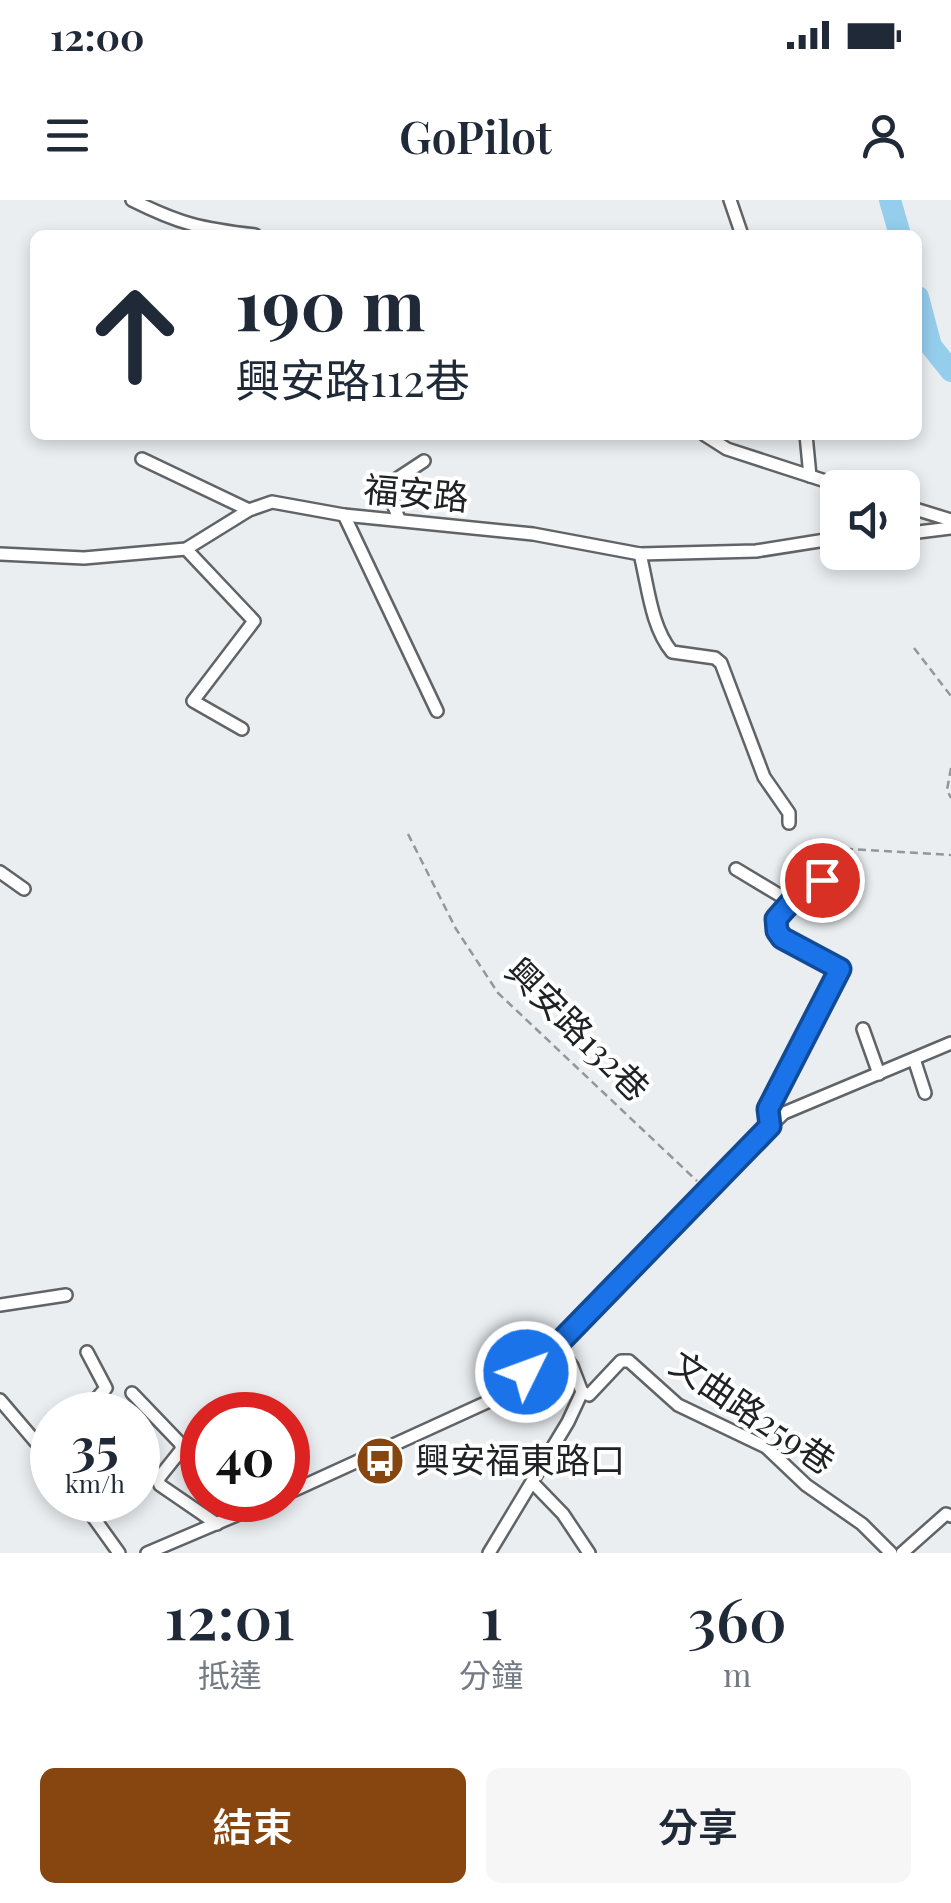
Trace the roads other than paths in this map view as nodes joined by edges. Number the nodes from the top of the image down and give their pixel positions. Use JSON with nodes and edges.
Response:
{"nodes":[{"id":1,"x":132,"y":200,"type":"edge"},
{"id":2,"x":730,"y":200,"type":"edge"},
{"id":3,"x":208,"y":230,"type":"edge"},
{"id":4,"x":740,"y":230,"type":"edge"},
{"id":5,"x":712,"y":440,"type":"edge"},
{"id":6,"x":806,"y":440,"type":"edge"},
{"id":7,"x":142,"y":458,"type":"dead end"},
{"id":8,"x":424,"y":462,"type":"dead end"},
{"id":9,"x":810,"y":476,"type":"junction"},
{"id":10,"x":820,"y":479,"type":"edge"},
{"id":11,"x":249,"y":510,"type":"junction"},
{"id":12,"x":920,"y":511,"type":"edge"},
{"id":13,"x":344,"y":515,"type":"junction"},
{"id":14,"x":400,"y":519,"type":"junction"},
{"id":15,"x":951,"y":520,"type":"edge"},
{"id":16,"x":951,"y":528,"type":"edge"},
{"id":17,"x":920,"y":532,"type":"edge"},
{"id":18,"x":820,"y":541,"type":"edge"},
{"id":19,"x":186,"y":549,"type":"junction"},
{"id":20,"x":0,"y":554,"type":"edge"},
{"id":21,"x":640,"y":554,"type":"junction"},
{"id":22,"x":438,"y":711,"type":"dead end"},
{"id":23,"x":242,"y":729,"type":"dead end"},
{"id":24,"x":789,"y":824,"type":"dead end"},
{"id":25,"x":736,"y":869,"type":"dead end"},
{"id":26,"x":0,"y":872,"type":"edge"},
{"id":27,"x":822,"y":880,"type":"road end"},
{"id":28,"x":24,"y":888,"type":"dead end"},
{"id":29,"x":791,"y":902,"type":"junction"},
{"id":30,"x":864,"y":1029,"type":"dead end"},
{"id":31,"x":951,"y":1043,"type":"edge"},
{"id":32,"x":914,"y":1059,"type":"junction"},
{"id":33,"x":879,"y":1074,"type":"junction"},
{"id":34,"x":925,"y":1093,"type":"dead end"},
{"id":35,"x":770,"y":1126,"type":"junction"},
{"id":36,"x":66,"y":1295,"type":"dead end"},
{"id":37,"x":0,"y":1305,"type":"edge"},
{"id":38,"x":556,"y":1346,"type":"junction"},
{"id":39,"x":88,"y":1352,"type":"dead end"},
{"id":40,"x":102,"y":1392,"type":"edge"},
{"id":41,"x":582,"y":1392,"type":"junction"},
{"id":42,"x":0,"y":1400,"type":"edge"},
{"id":43,"x":160,"y":1422,"type":"edge"},
{"id":44,"x":30,"y":1432,"type":"edge"},
{"id":45,"x":160,"y":1475,"type":"edge"},
{"id":46,"x":310,"y":1483,"type":"edge"},
{"id":47,"x":534,"y":1483,"type":"junction"},
{"id":48,"x":160,"y":1485,"type":"edge"},
{"id":49,"x":951,"y":1516,"type":"edge"},
{"id":50,"x":97,"y":1522,"type":"edge"},
{"id":51,"x":222,"y":1522,"type":"edge"},
{"id":52,"x":217,"y":1524,"type":"junction"},
{"id":53,"x":119,"y":1553,"type":"edge"},
{"id":54,"x":147,"y":1553,"type":"edge"},
{"id":55,"x":489,"y":1553,"type":"edge"},
{"id":56,"x":589,"y":1553,"type":"edge"},
{"id":57,"x":890,"y":1553,"type":"edge"},
{"id":58,"x":902,"y":1553,"type":"edge"}],
"edges":[{"from":1,"to":3,"type":"street"},
{"from":2,"to":4,"type":"street"},
{"from":5,"to":9,"type":"street"},
{"from":6,"to":9,"type":"street"},
{"from":7,"to":11,"type":"street"},
{"from":8,"to":14,"type":"street"},
{"from":9,"to":10,"type":"street"},
{"from":11,"to":13,"type":"street","name":"福安路"},
{"from":11,"to":19,"type":"street","name":"福安路"},
{"from":12,"to":15,"type":"street"},
{"from":13,"to":14,"type":"street","name":"福安路"},
{"from":13,"to":22,"type":"street"},
{"from":14,"to":21,"type":"street","name":"福安路"},
{"from":16,"to":17,"type":"street"},
{"from":18,"to":21,"type":"street","name":"福安路"},
{"from":19,"to":20,"type":"street","name":"福安路"},
{"from":19,"to":23,"type":"street"},
{"from":21,"to":24,"type":"street"},
{"from":25,"to":29,"type":"street"},
{"from":26,"to":28,"type":"street"},
{"from":27,"to":29,"type":"street"},
{"from":29,"to":35,"type":"street"},
{"from":30,"to":33,"type":"street"},
{"from":31,"to":32,"type":"street"},
{"from":32,"to":33,"type":"street"},
{"from":32,"to":34,"type":"street"},
{"from":33,"to":35,"type":"street"},
{"from":35,"to":38,"type":"street"},
{"from":36,"to":37,"type":"street"},
{"from":38,"to":41,"type":"street"},
{"from":38,"to":46,"type":"street"},
{"from":39,"to":40,"type":"street"},
{"from":41,"to":47,"type":"street"},
{"from":41,"to":57,"type":"street","name":"文曲路259巷"},
{"from":42,"to":44,"type":"street"},
{"from":43,"to":45,"type":"street"},
{"from":47,"to":55,"type":"street"},
{"from":47,"to":56,"type":"street"},
{"from":48,"to":52,"type":"street"},
{"from":49,"to":58,"type":"street"},
{"from":50,"to":53,"type":"street"},
{"from":51,"to":52,"type":"street"},
{"from":52,"to":54,"type":"street"}]}
